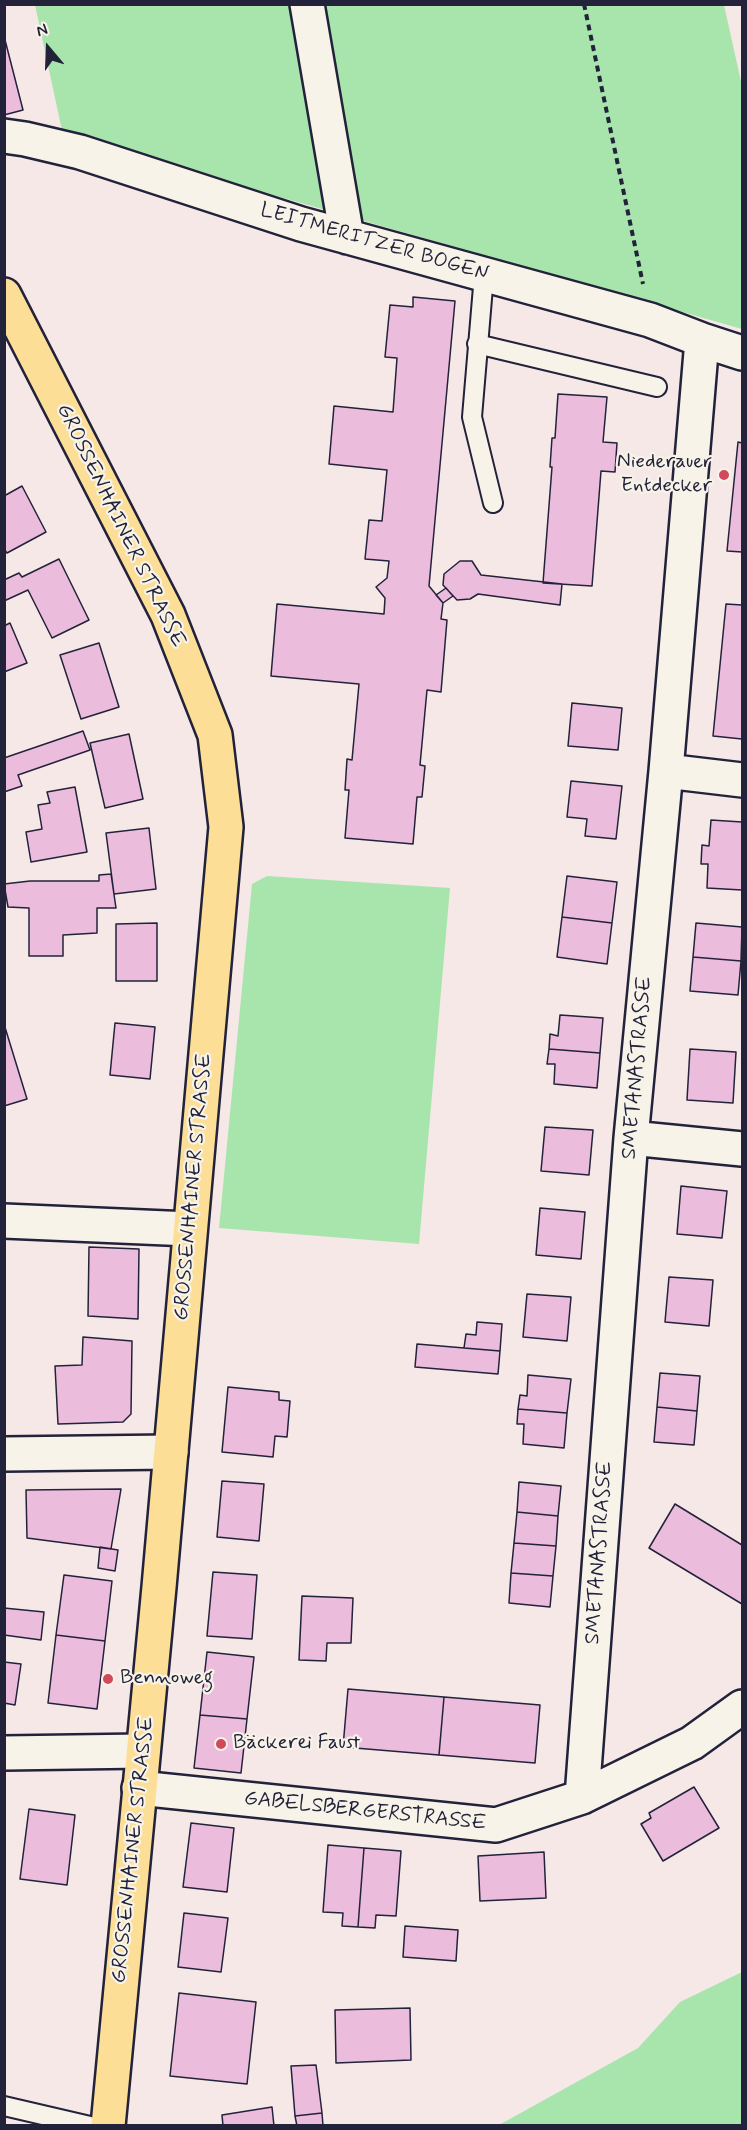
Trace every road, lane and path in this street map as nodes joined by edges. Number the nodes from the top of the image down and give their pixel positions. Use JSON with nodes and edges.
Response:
{"nodes":[{"id":1,"x":307,"y":4,"type":"edge"},
{"id":2,"x":584,"y":4,"type":"edge"},
{"id":3,"x":4,"y":136,"type":"edge"},
{"id":4,"x":347,"y":237,"type":"junction"},
{"id":5,"x":484,"y":275,"type":"junction"},
{"id":6,"x":4,"y":295,"type":"edge"},
{"id":7,"x":650,"y":320,"type":"junction"},
{"id":8,"x":702,"y":340,"type":"junction"},
{"id":9,"x":477,"y":344,"type":"junction"},
{"id":10,"x":742,"y":353,"type":"edge"},
{"id":11,"x":657,"y":387,"type":"dead end"},
{"id":12,"x":493,"y":503,"type":"dead end"},
{"id":13,"x":666,"y":771,"type":"junction"},
{"id":14,"x":742,"y":780,"type":"edge"},
{"id":15,"x":632,"y":1138,"type":"junction"},
{"id":16,"x":742,"y":1149,"type":"edge"},
{"id":17,"x":4,"y":1221,"type":"edge"},
{"id":18,"x":190,"y":1229,"type":"junction"},
{"id":19,"x":171,"y":1452,"type":"junction"},
{"id":20,"x":4,"y":1454,"type":"edge"},
{"id":21,"x":742,"y":1707,"type":"edge"},
{"id":22,"x":143,"y":1751,"type":"junction"},
{"id":23,"x":4,"y":1753,"type":"edge"},
{"id":24,"x":139,"y":1788,"type":"junction"},
{"id":25,"x":582,"y":1797,"type":"junction"},
{"id":26,"x":4,"y":2106,"type":"edge"},
{"id":27,"x":90,"y":2126,"type":"edge"},
{"id":28,"x":108,"y":2126,"type":"edge"}],
"edges":[{"from":1,"to":4,"type":"street"},
{"from":2,"to":7,"type":"path"},
{"from":3,"to":4,"type":"street","name":"LEITMERITZER BOGEN"},
{"from":4,"to":5,"type":"street","name":"LEITMERITZER BOGEN"},
{"from":5,"to":7,"type":"street","name":"LEITMERITZER BOGEN"},
{"from":5,"to":9,"type":"lane"},
{"from":6,"to":18,"type":"main road","name":"GROSSENHAINER STRASSE"},
{"from":7,"to":8,"type":"street","name":"LEITMERITZER BOGEN"},
{"from":8,"to":10,"type":"street","name":"LEITMERITZER BOGEN"},
{"from":8,"to":13,"type":"street","name":"SMETANASTRASSE"},
{"from":9,"to":11,"type":"lane"},
{"from":9,"to":12,"type":"lane"},
{"from":13,"to":14,"type":"street"},
{"from":13,"to":15,"type":"street","name":"SMETANASTRASSE"},
{"from":15,"to":16,"type":"street"},
{"from":15,"to":25,"type":"street","name":"SMETANASTRASSE"},
{"from":17,"to":18,"type":"street"},
{"from":18,"to":19,"type":"main road","name":"GROSSENHAINER STRASSE"},
{"from":19,"to":20,"type":"street"},
{"from":19,"to":22,"type":"main road","name":"GROSSENHAINER STRASSE"},
{"from":21,"to":25,"type":"street","name":"GABELSBERGERSTRASSE"},
{"from":22,"to":23,"type":"street"},
{"from":22,"to":24,"type":"main road","name":"GROSSENHAINER STRASSE"},
{"from":24,"to":25,"type":"street","name":"GABELSBERGERSTRASSE"},
{"from":24,"to":28,"type":"main road","name":"GROSSENHAINER STRASSE"},
{"from":26,"to":27,"type":"lane"}]}
